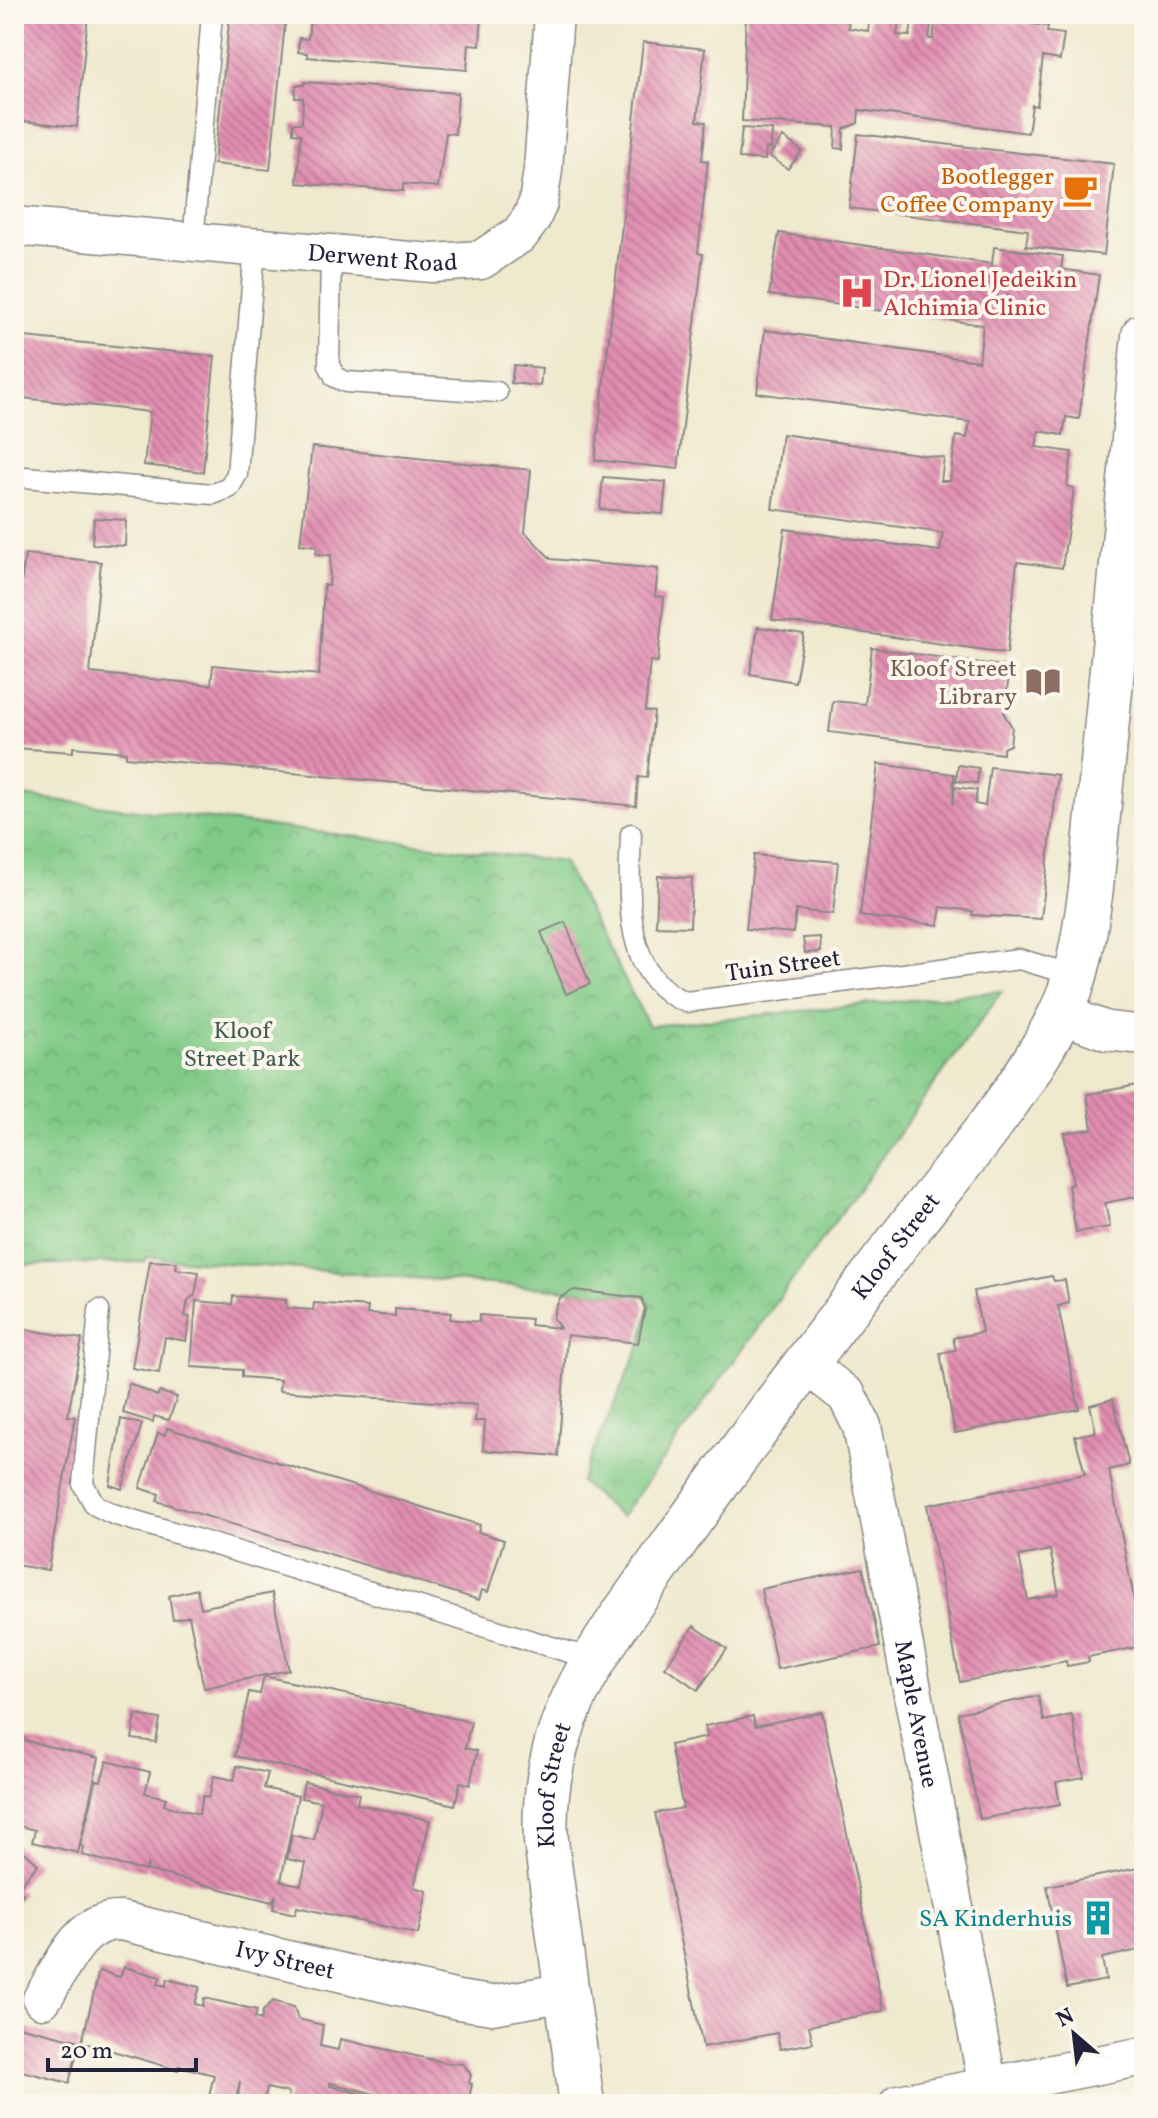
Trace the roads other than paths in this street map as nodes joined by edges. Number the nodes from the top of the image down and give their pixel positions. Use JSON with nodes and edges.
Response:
{"nodes":[{"id":1,"x":212,"y":14,"type":"edge"},
{"id":2,"x":554,"y":14,"type":"edge"},
{"id":3,"x":14,"y":226,"type":"edge"},
{"id":4,"x":193,"y":242,"type":"junction"},
{"id":5,"x":255,"y":247,"type":"junction"},
{"id":6,"x":331,"y":254,"type":"junction"},
{"id":7,"x":1144,"y":335,"type":"edge"},
{"id":8,"x":497,"y":392,"type":"dead end"},
{"id":9,"x":14,"y":476,"type":"edge"},
{"id":10,"x":631,"y":834,"type":"dead end"},
{"id":11,"x":1067,"y":995,"type":"junction"},
{"id":12,"x":1144,"y":1035,"type":"edge"},
{"id":13,"x":99,"y":1310,"type":"dead end"},
{"id":14,"x":805,"y":1363,"type":"junction"},
{"id":15,"x":595,"y":1660,"type":"junction"},
{"id":16,"x":567,"y":1992,"type":"junction"},
{"id":17,"x":42,"y":1999,"type":"dead end"},
{"id":18,"x":1144,"y":2056,"type":"edge"},
{"id":19,"x":988,"y":2087,"type":"junction"},
{"id":20,"x":582,"y":2104,"type":"edge"},
{"id":21,"x":899,"y":2104,"type":"edge"}],
"edges":[{"from":1,"to":4,"type":"lane"},
{"from":2,"to":6,"type":"street","name":"Derwent Road"},
{"from":3,"to":4,"type":"street","name":"Derwent Road"},
{"from":4,"to":5,"type":"street","name":"Derwent Road"},
{"from":5,"to":6,"type":"street","name":"Derwent Road"},
{"from":5,"to":9,"type":"lane"},
{"from":6,"to":8,"type":"lane"},
{"from":7,"to":11,"type":"street","name":"Kloof Street"},
{"from":10,"to":11,"type":"lane","name":"Tuin Street"},
{"from":11,"to":12,"type":"street"},
{"from":11,"to":14,"type":"street","name":"Kloof Street"},
{"from":13,"to":15,"type":"lane"},
{"from":14,"to":15,"type":"street","name":"Kloof Street"},
{"from":14,"to":19,"type":"street","name":"Maple Avenue"},
{"from":15,"to":16,"type":"street","name":"Kloof Street"},
{"from":16,"to":17,"type":"street","name":"Ivy Street"},
{"from":16,"to":20,"type":"street","name":"Kloof Street"},
{"from":18,"to":19,"type":"street"},
{"from":19,"to":21,"type":"street"}]}
